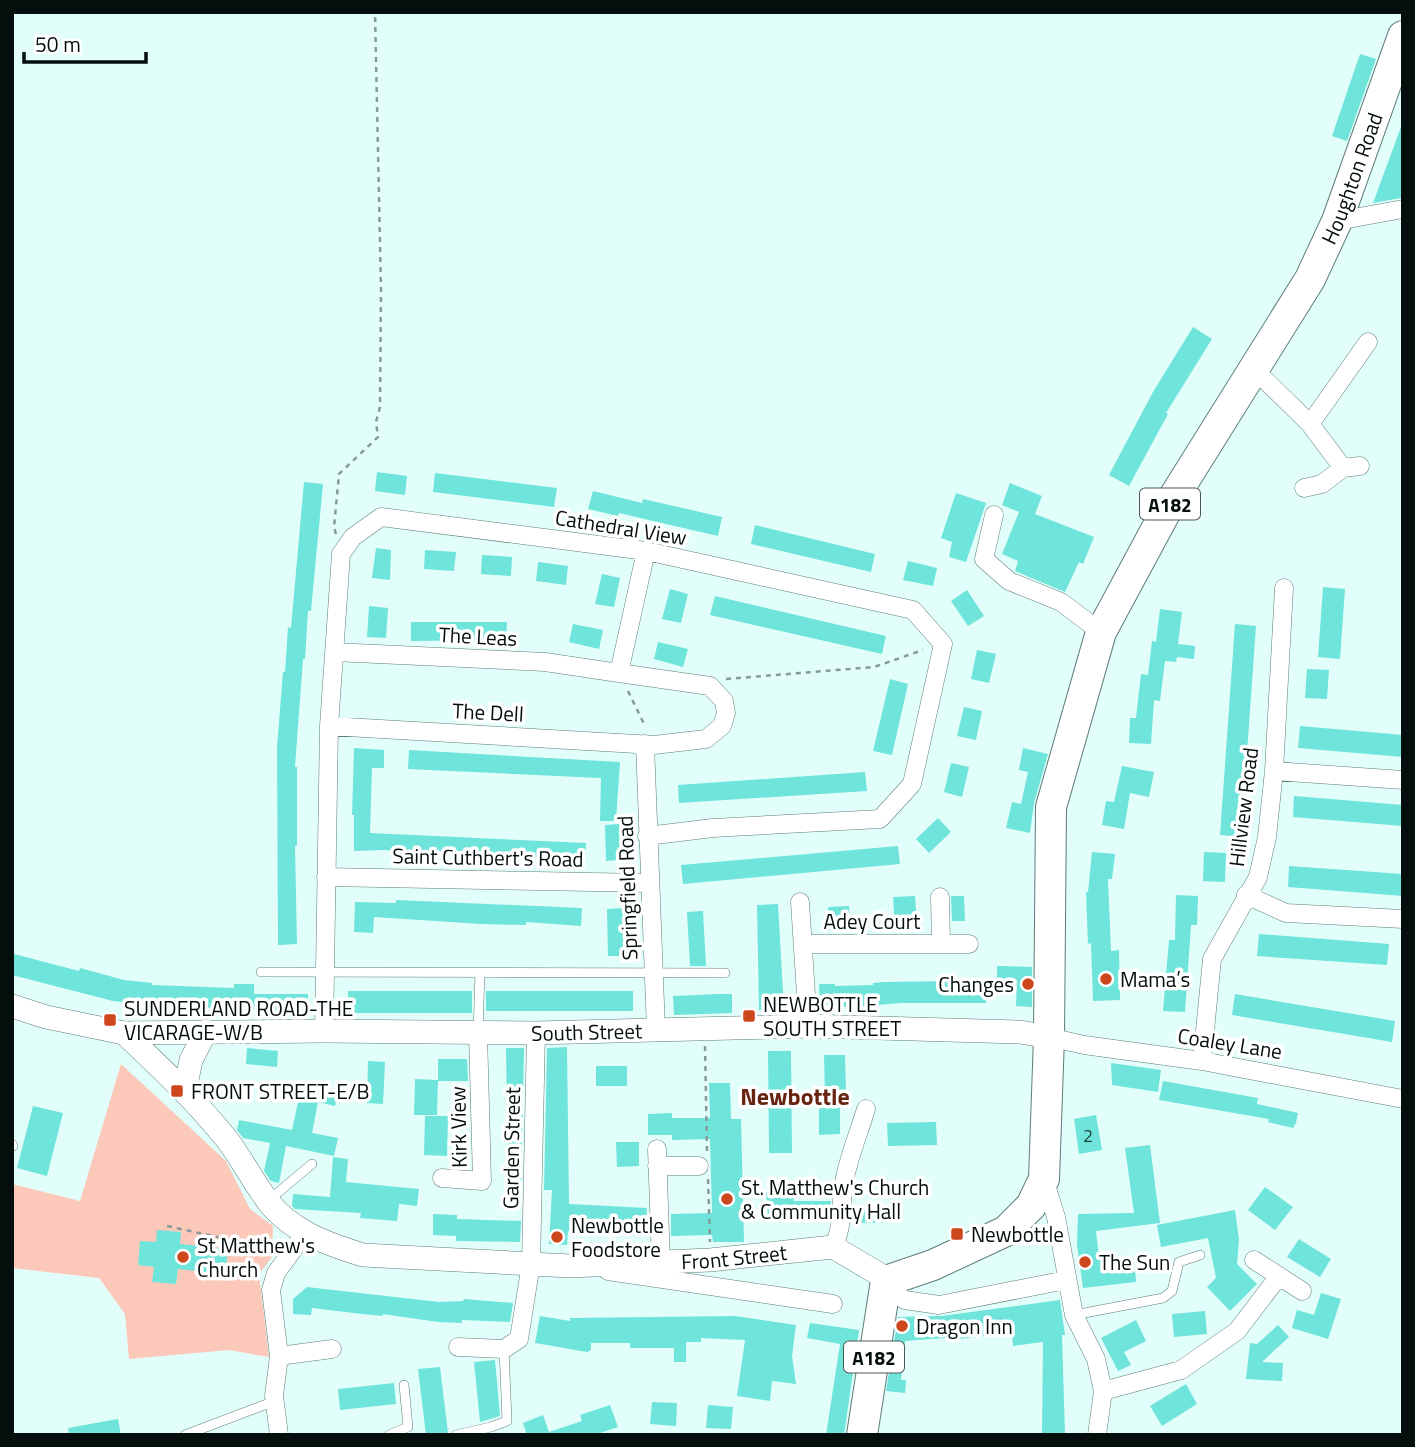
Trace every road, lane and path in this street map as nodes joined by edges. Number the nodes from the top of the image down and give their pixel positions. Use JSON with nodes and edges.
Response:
{"nodes":[{"id":1,"x":375,"y":12,"type":"edge"},
{"id":2,"x":1403,"y":36,"type":"edge"},
{"id":3,"x":1403,"y":209,"type":"edge"},
{"id":4,"x":1337,"y":221,"type":"junction"},
{"id":5,"x":1368,"y":342,"type":"dead end"},
{"id":6,"x":1254,"y":369,"type":"junction"},
{"id":7,"x":1310,"y":424,"type":"junction"},
{"id":8,"x":1304,"y":488,"type":"dead end"},
{"id":9,"x":994,"y":514,"type":"dead end"},
{"id":10,"x":646,"y":551,"type":"junction"},
{"id":11,"x":341,"y":554,"type":"junction"},
{"id":12,"x":1284,"y":588,"type":"dead end"},
{"id":13,"x":1101,"y":632,"type":"junction"},
{"id":14,"x":943,"y":644,"type":"junction"},
{"id":15,"x":334,"y":652,"type":"junction"},
{"id":16,"x":618,"y":673,"type":"junction"},
{"id":17,"x":710,"y":686,"type":"junction"},
{"id":18,"x":329,"y":726,"type":"junction"},
{"id":19,"x":650,"y":745,"type":"junction"},
{"id":20,"x":1274,"y":771,"type":"junction"},
{"id":21,"x":1403,"y":780,"type":"edge"},
{"id":22,"x":647,"y":836,"type":"junction"},
{"id":23,"x":326,"y":877,"type":"junction"},
{"id":24,"x":648,"y":883,"type":"junction"},
{"id":25,"x":1247,"y":895,"type":"junction"},
{"id":26,"x":940,"y":897,"type":"dead end"},
{"id":27,"x":800,"y":902,"type":"dead end"},
{"id":28,"x":1403,"y":919,"type":"edge"},
{"id":29,"x":803,"y":944,"type":"junction"},
{"id":30,"x":941,"y":944,"type":"junction"},
{"id":31,"x":968,"y":944,"type":"dead end"},
{"id":32,"x":261,"y":972,"type":"dead end"},
{"id":33,"x":480,"y":972,"type":"junction"},
{"id":34,"x":325,"y":973,"type":"junction"},
{"id":35,"x":654,"y":973,"type":"junction"},
{"id":36,"x":725,"y":973,"type":"dead end"},
{"id":37,"x":12,"y":1006,"type":"edge"},
{"id":38,"x":808,"y":1026,"type":"junction"},
{"id":39,"x":704,"y":1029,"type":"junction"},
{"id":40,"x":656,"y":1030,"type":"junction"},
{"id":41,"x":206,"y":1031,"type":"junction"},
{"id":42,"x":324,"y":1031,"type":"junction"},
{"id":43,"x":124,"y":1033,"type":"junction"},
{"id":44,"x":478,"y":1033,"type":"junction"},
{"id":45,"x":536,"y":1033,"type":"junction"},
{"id":46,"x":1049,"y":1037,"type":"junction"},
{"id":47,"x":1202,"y":1061,"type":"junction"},
{"id":48,"x":185,"y":1090,"type":"junction"},
{"id":49,"x":1403,"y":1099,"type":"edge"},
{"id":50,"x":866,"y":1109,"type":"dead end"},
{"id":51,"x":312,"y":1164,"type":"dead end"},
{"id":52,"x":705,"y":1165,"type":"junction"},
{"id":53,"x":442,"y":1178,"type":"dead end"},
{"id":54,"x":1044,"y":1179,"type":"junction"},
{"id":55,"x":268,"y":1201,"type":"junction"},
{"id":56,"x":167,"y":1226,"type":"dead end"},
{"id":57,"x":305,"y":1233,"type":"junction"},
{"id":58,"x":833,"y":1247,"type":"junction"},
{"id":59,"x":290,"y":1252,"type":"junction"},
{"id":60,"x":1200,"y":1255,"type":"dead end"},
{"id":61,"x":710,"y":1260,"type":"junction"},
{"id":62,"x":1254,"y":1260,"type":"dead end"},
{"id":63,"x":661,"y":1263,"type":"junction"},
{"id":64,"x":531,"y":1264,"type":"junction"},
{"id":65,"x":570,"y":1266,"type":"junction"},
{"id":66,"x":1279,"y":1276,"type":"junction"},
{"id":67,"x":1066,"y":1280,"type":"junction"},
{"id":68,"x":887,"y":1284,"type":"junction"},
{"id":69,"x":1302,"y":1291,"type":"dead end"},
{"id":70,"x":833,"y":1304,"type":"dead end"},
{"id":71,"x":1077,"y":1322,"type":"junction"},
{"id":72,"x":457,"y":1347,"type":"dead end"},
{"id":73,"x":332,"y":1349,"type":"dead end"},
{"id":74,"x":504,"y":1349,"type":"junction"},
{"id":75,"x":279,"y":1356,"type":"junction"},
{"id":76,"x":404,"y":1385,"type":"dead end"},
{"id":77,"x":1103,"y":1391,"type":"junction"},
{"id":78,"x":275,"y":1401,"type":"junction"},
{"id":79,"x":185,"y":1435,"type":"edge"},
{"id":80,"x":279,"y":1435,"type":"edge"},
{"id":81,"x":389,"y":1435,"type":"edge"},
{"id":82,"x":456,"y":1435,"type":"edge"},
{"id":83,"x":862,"y":1435,"type":"edge"},
{"id":84,"x":1097,"y":1435,"type":"edge"}],
"edges":[{"from":1,"to":11,"type":"path"},
{"from":2,"to":4,"type":"main road","name":"Houghton Road","number":"A182"},
{"from":3,"to":4,"type":"street"},
{"from":4,"to":6,"type":"main road","name":"Houghton Road","number":"A182"},
{"from":5,"to":7,"type":"street"},
{"from":6,"to":7,"type":"street"},
{"from":6,"to":13,"type":"main road","number":"A182"},
{"from":7,"to":8,"type":"street"},
{"from":9,"to":13,"type":"street"},
{"from":10,"to":11,"type":"street","name":"Cathedral View"},
{"from":10,"to":14,"type":"street","name":"Cathedral View"},
{"from":10,"to":16,"type":"street"},
{"from":11,"to":15,"type":"street"},
{"from":12,"to":20,"type":"street","name":"Hillview Road"},
{"from":13,"to":46,"type":"main road","number":"A182"},
{"from":14,"to":17,"type":"path"},
{"from":14,"to":22,"type":"street"},
{"from":15,"to":16,"type":"street","name":"The Leas"},
{"from":15,"to":18,"type":"street"},
{"from":16,"to":17,"type":"street","name":"The Leas"},
{"from":16,"to":19,"type":"path"},
{"from":17,"to":19,"type":"street","name":"The Dell"},
{"from":18,"to":19,"type":"street","name":"The Dell"},
{"from":18,"to":23,"type":"street"},
{"from":19,"to":22,"type":"street","name":"Springfield Road"},
{"from":20,"to":21,"type":"street"},
{"from":20,"to":25,"type":"street","name":"Hillview Road"},
{"from":22,"to":24,"type":"street","name":"Springfield Road"},
{"from":23,"to":24,"type":"street","name":"Saint Cuthbert's Road"},
{"from":23,"to":34,"type":"street"},
{"from":24,"to":35,"type":"street","name":"Springfield Road"},
{"from":25,"to":28,"type":"street"},
{"from":25,"to":47,"type":"street","name":"Hillview Road"},
{"from":26,"to":30,"type":"street","name":"Adey Court"},
{"from":27,"to":29,"type":"street","name":"Adey Court"},
{"from":29,"to":30,"type":"street","name":"Adey Court"},
{"from":29,"to":38,"type":"street","name":"Adey Court"},
{"from":30,"to":31,"type":"street","name":"Adey Court"},
{"from":32,"to":34,"type":"lane"},
{"from":33,"to":34,"type":"lane"},
{"from":33,"to":35,"type":"lane"},
{"from":33,"to":44,"type":"lane"},
{"from":34,"to":42,"type":"street"},
{"from":35,"to":36,"type":"lane"},
{"from":35,"to":40,"type":"street","name":"Springfield Road"},
{"from":37,"to":43,"type":"street","name":"South Street"},
{"from":38,"to":39,"type":"street","name":"South Street"},
{"from":38,"to":46,"type":"street","name":"South Street"},
{"from":39,"to":40,"type":"street","name":"South Street"},
{"from":39,"to":52,"type":"path"},
{"from":40,"to":45,"type":"street","name":"South Street"},
{"from":41,"to":42,"type":"street","name":"South Street"},
{"from":41,"to":43,"type":"street","name":"South Street"},
{"from":41,"to":48,"type":"street"},
{"from":42,"to":44,"type":"street","name":"South Street"},
{"from":43,"to":48,"type":"street","name":"Front Street"},
{"from":44,"to":45,"type":"street","name":"South Street"},
{"from":44,"to":53,"type":"street","name":"Kirk View"},
{"from":45,"to":64,"type":"street","name":"Garden Street"},
{"from":46,"to":47,"type":"street","name":"Coaley Lane"},
{"from":46,"to":54,"type":"main road","number":"A182"},
{"from":47,"to":49,"type":"street","name":"Coaley Lane"},
{"from":48,"to":55,"type":"street","name":"Front Street"},
{"from":50,"to":58,"type":"street"},
{"from":51,"to":55,"type":"lane"},
{"from":52,"to":61,"type":"path"},
{"from":52,"to":63,"type":"street"},
{"from":54,"to":67,"type":"street"},
{"from":54,"to":68,"type":"main road","number":"A182"},
{"from":55,"to":57,"type":"street","name":"Front Street"},
{"from":56,"to":59,"type":"path"},
{"from":57,"to":59,"type":"street"},
{"from":57,"to":64,"type":"street","name":"Front Street"},
{"from":58,"to":61,"type":"street","name":"Front Street"},
{"from":58,"to":68,"type":"street"},
{"from":59,"to":75,"type":"street"},
{"from":60,"to":71,"type":"lane"},
{"from":61,"to":63,"type":"street","name":"Front Street"},
{"from":62,"to":66,"type":"street"},
{"from":63,"to":65,"type":"street","name":"Front Street"},
{"from":64,"to":65,"type":"street","name":"Front Street"},
{"from":64,"to":74,"type":"street","name":"Garden Street"},
{"from":65,"to":70,"type":"street","name":"Front Street"},
{"from":66,"to":69,"type":"street"},
{"from":66,"to":77,"type":"street"},
{"from":67,"to":68,"type":"street"},
{"from":67,"to":71,"type":"street"},
{"from":68,"to":83,"type":"main road","number":"A182"},
{"from":71,"to":77,"type":"street"},
{"from":72,"to":74,"type":"street"},
{"from":73,"to":75,"type":"street"},
{"from":74,"to":82,"type":"lane"},
{"from":75,"to":78,"type":"street"},
{"from":76,"to":81,"type":"lane"},
{"from":77,"to":84,"type":"street"},
{"from":78,"to":79,"type":"lane"},
{"from":78,"to":80,"type":"street"}]}
